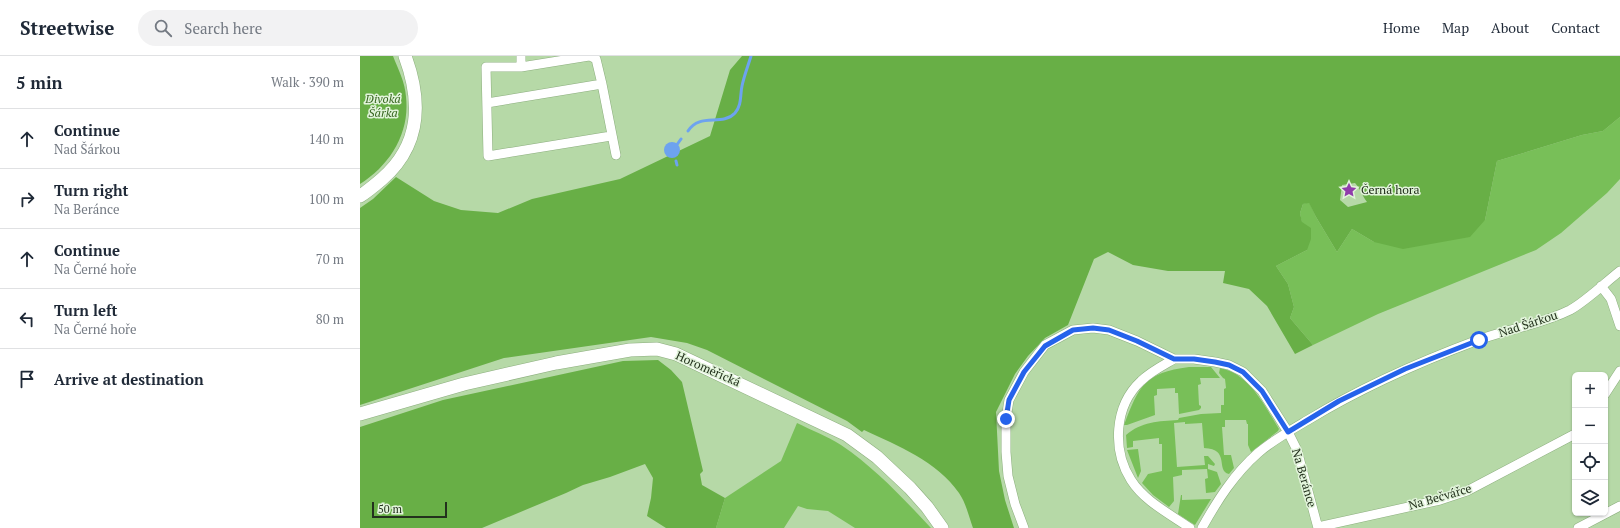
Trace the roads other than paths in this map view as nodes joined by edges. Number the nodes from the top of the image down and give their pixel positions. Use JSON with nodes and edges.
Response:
{"nodes":[{"id":1,"x":405,"y":56,"type":"edge"},
{"id":2,"x":521,"y":56,"type":"edge"},
{"id":3,"x":590,"y":56,"type":"edge"},
{"id":4,"x":521,"y":67,"type":"junction"},
{"id":5,"x":602,"y":84,"type":"junction"},
{"id":6,"x":487,"y":103,"type":"junction"},
{"id":7,"x":611,"y":136,"type":"junction"},
{"id":8,"x":616,"y":155,"type":"dead end"},
{"id":9,"x":360,"y":196,"type":"edge"},
{"id":10,"x":1620,"y":271,"type":"edge"},
{"id":11,"x":1601,"y":286,"type":"junction"},
{"id":12,"x":1620,"y":326,"type":"edge"},
{"id":13,"x":1174,"y":359,"type":"junction"},
{"id":14,"x":1620,"y":371,"type":"edge"},
{"id":15,"x":1608,"y":389,"type":"edge"},
{"id":16,"x":360,"y":414,"type":"edge"},
{"id":17,"x":1288,"y":432,"type":"junction"},
{"id":18,"x":1572,"y":436,"type":"edge"},
{"id":19,"x":1620,"y":506,"type":"edge"},
{"id":20,"x":942,"y":528,"type":"edge"},
{"id":21,"x":1024,"y":528,"type":"edge"},
{"id":22,"x":1190,"y":528,"type":"edge"},
{"id":23,"x":1202,"y":528,"type":"edge"},
{"id":24,"x":1318,"y":528,"type":"edge"},
{"id":25,"x":1578,"y":528,"type":"edge"}],
"edges":[{"from":1,"to":9,"type":"main road"},
{"from":2,"to":4,"type":"street"},
{"from":3,"to":4,"type":"street"},
{"from":3,"to":5,"type":"street"},
{"from":4,"to":6,"type":"street"},
{"from":5,"to":6,"type":"street"},
{"from":5,"to":7,"type":"street"},
{"from":6,"to":7,"type":"street"},
{"from":7,"to":8,"type":"street"},
{"from":10,"to":11,"type":"street","name":"Nad Šárkou"},
{"from":11,"to":12,"type":"street"},
{"from":11,"to":17,"type":"street","name":"Nad Šárkou"},
{"from":13,"to":17,"type":"street","name":"Na Beránce"},
{"from":13,"to":21,"type":"street"},
{"from":13,"to":22,"type":"street"},
{"from":14,"to":15,"type":"street"},
{"from":16,"to":20,"type":"main road","name":"Horoměřická"},
{"from":17,"to":23,"type":"street","name":"Nad Šárkou"},
{"from":17,"to":24,"type":"street","name":"Na Beránce"},
{"from":18,"to":24,"type":"street","name":"Na Bečvářce"},
{"from":19,"to":25,"type":"street"}]}
